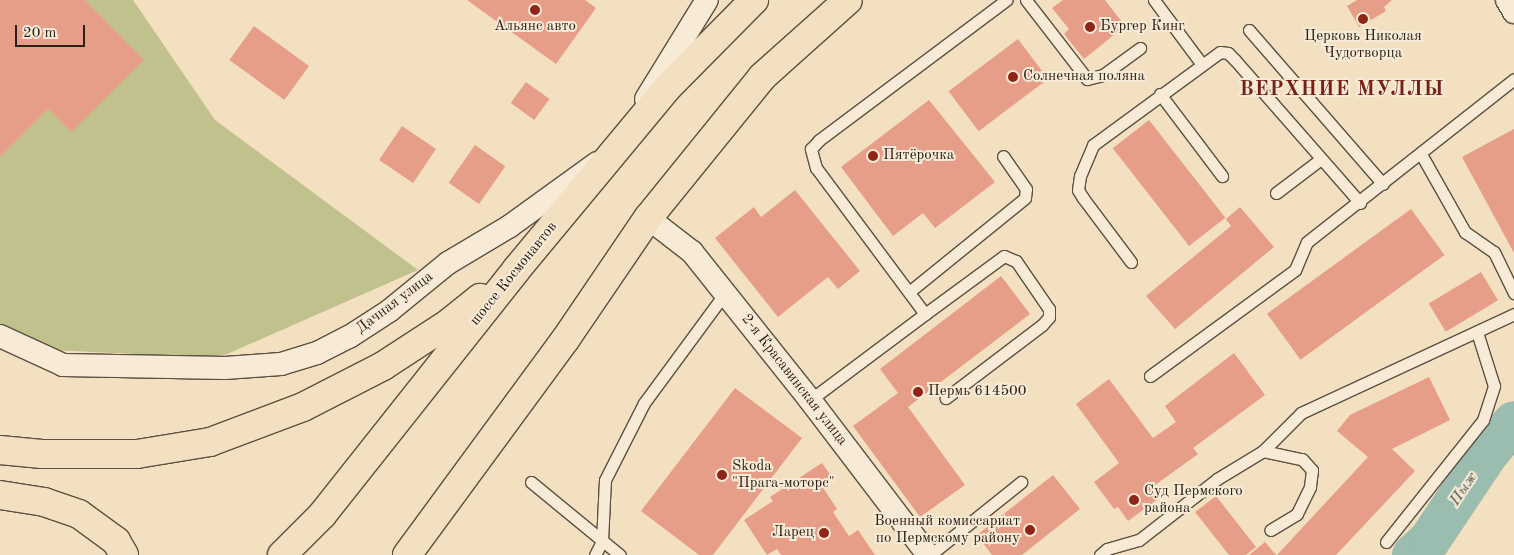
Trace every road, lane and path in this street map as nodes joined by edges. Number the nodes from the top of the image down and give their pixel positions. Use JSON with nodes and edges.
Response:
{"nodes":[{"id":1,"x":707,"y":0,"type":"edge"},
{"id":2,"x":754,"y":0,"type":"edge"},
{"id":3,"x":848,"y":0,"type":"edge"},
{"id":4,"x":1006,"y":0,"type":"edge"},
{"id":5,"x":1026,"y":0,"type":"edge"},
{"id":6,"x":1154,"y":0,"type":"edge"},
{"id":7,"x":1506,"y":0,"type":"edge"},
{"id":8,"x":1514,"y":12,"type":"edge"},
{"id":9,"x":1249,"y":30,"type":"dead end"},
{"id":10,"x":1140,"y":48,"type":"dead end"},
{"id":11,"x":1201,"y":63,"type":"junction"},
{"id":12,"x":1514,"y":79,"type":"edge"},
{"id":13,"x":1160,"y":94,"type":"junction"},
{"id":14,"x":615,"y":150,"type":"junction"},
{"id":15,"x":1421,"y":154,"type":"junction"},
{"id":16,"x":1003,"y":156,"type":"dead end"},
{"id":17,"x":1321,"y":159,"type":"junction"},
{"id":18,"x":1222,"y":176,"type":"dead end"},
{"id":19,"x":1383,"y":184,"type":"junction"},
{"id":20,"x":1276,"y":192,"type":"dead end"},
{"id":21,"x":1360,"y":203,"type":"junction"},
{"id":22,"x":648,"y":218,"type":"junction"},
{"id":23,"x":1131,"y":262,"type":"dead end"},
{"id":24,"x":516,"y":270,"type":"junction"},
{"id":25,"x":908,"y":292,"type":"junction"},
{"id":26,"x":725,"y":293,"type":"junction"},
{"id":27,"x":1514,"y":293,"type":"edge"},
{"id":28,"x":925,"y":314,"type":"junction"},
{"id":29,"x":1514,"y":314,"type":"edge"},
{"id":30,"x":1477,"y":332,"type":"junction"},
{"id":31,"x":0,"y":336,"type":"edge"},
{"id":32,"x":1150,"y":376,"type":"dead end"},
{"id":33,"x":946,"y":398,"type":"dead end"},
{"id":34,"x":810,"y":400,"type":"junction"},
{"id":35,"x":0,"y":450,"type":"edge"},
{"id":36,"x":1264,"y":451,"type":"junction"},
{"id":37,"x":531,"y":482,"type":"dead end"},
{"id":38,"x":1021,"y":482,"type":"dead end"},
{"id":39,"x":0,"y":495,"type":"edge"},
{"id":40,"x":1270,"y":530,"type":"dead end"},
{"id":41,"x":602,"y":541,"type":"junction"},
{"id":42,"x":1386,"y":542,"type":"dead end"},
{"id":43,"x":412,"y":552,"type":"edge"},
{"id":44,"x":124,"y":555,"type":"edge"},
{"id":45,"x":282,"y":555,"type":"edge"},
{"id":46,"x":595,"y":555,"type":"edge"},
{"id":47,"x":620,"y":555,"type":"edge"},
{"id":48,"x":929,"y":555,"type":"edge"},
{"id":49,"x":1100,"y":555,"type":"edge"}],
"edges":[{"from":1,"to":14,"type":"street"},
{"from":2,"to":14,"type":"main road","name":"шоссе Космонавтов"},
{"from":3,"to":22,"type":"main road"},
{"from":4,"to":25,"type":"lane"},
{"from":5,"to":10,"type":"lane"},
{"from":6,"to":11,"type":"lane"},
{"from":7,"to":8,"type":"street"},
{"from":9,"to":19,"type":"lane"},
{"from":11,"to":13,"type":"lane"},
{"from":11,"to":17,"type":"lane"},
{"from":12,"to":15,"type":"lane"},
{"from":13,"to":18,"type":"lane"},
{"from":13,"to":23,"type":"lane"},
{"from":14,"to":24,"type":"main road","name":"шоссе Космонавтов"},
{"from":14,"to":31,"type":"street","name":"Дачная улица"},
{"from":15,"to":19,"type":"lane"},
{"from":15,"to":27,"type":"lane"},
{"from":16,"to":25,"type":"lane"},
{"from":17,"to":20,"type":"lane"},
{"from":17,"to":21,"type":"lane"},
{"from":19,"to":21,"type":"lane"},
{"from":21,"to":32,"type":"lane"},
{"from":22,"to":26,"type":"street","name":"2-я Красавинская улица"},
{"from":22,"to":43,"type":"main road"},
{"from":24,"to":35,"type":"main road"},
{"from":24,"to":45,"type":"main road","name":"шоссе Космонавтов"},
{"from":25,"to":28,"type":"lane"},
{"from":26,"to":34,"type":"street","name":"2-я Красавинская улица"},
{"from":26,"to":41,"type":"lane"},
{"from":28,"to":33,"type":"lane"},
{"from":28,"to":34,"type":"lane"},
{"from":29,"to":30,"type":"lane"},
{"from":30,"to":36,"type":"lane"},
{"from":30,"to":42,"type":"lane"},
{"from":34,"to":48,"type":"street","name":"2-я Красавинская улица"},
{"from":36,"to":40,"type":"lane"},
{"from":36,"to":49,"type":"lane"},
{"from":37,"to":41,"type":"lane"},
{"from":38,"to":48,"type":"lane"},
{"from":39,"to":44,"type":"main road"},
{"from":41,"to":46,"type":"lane"},
{"from":41,"to":47,"type":"lane"}]}
